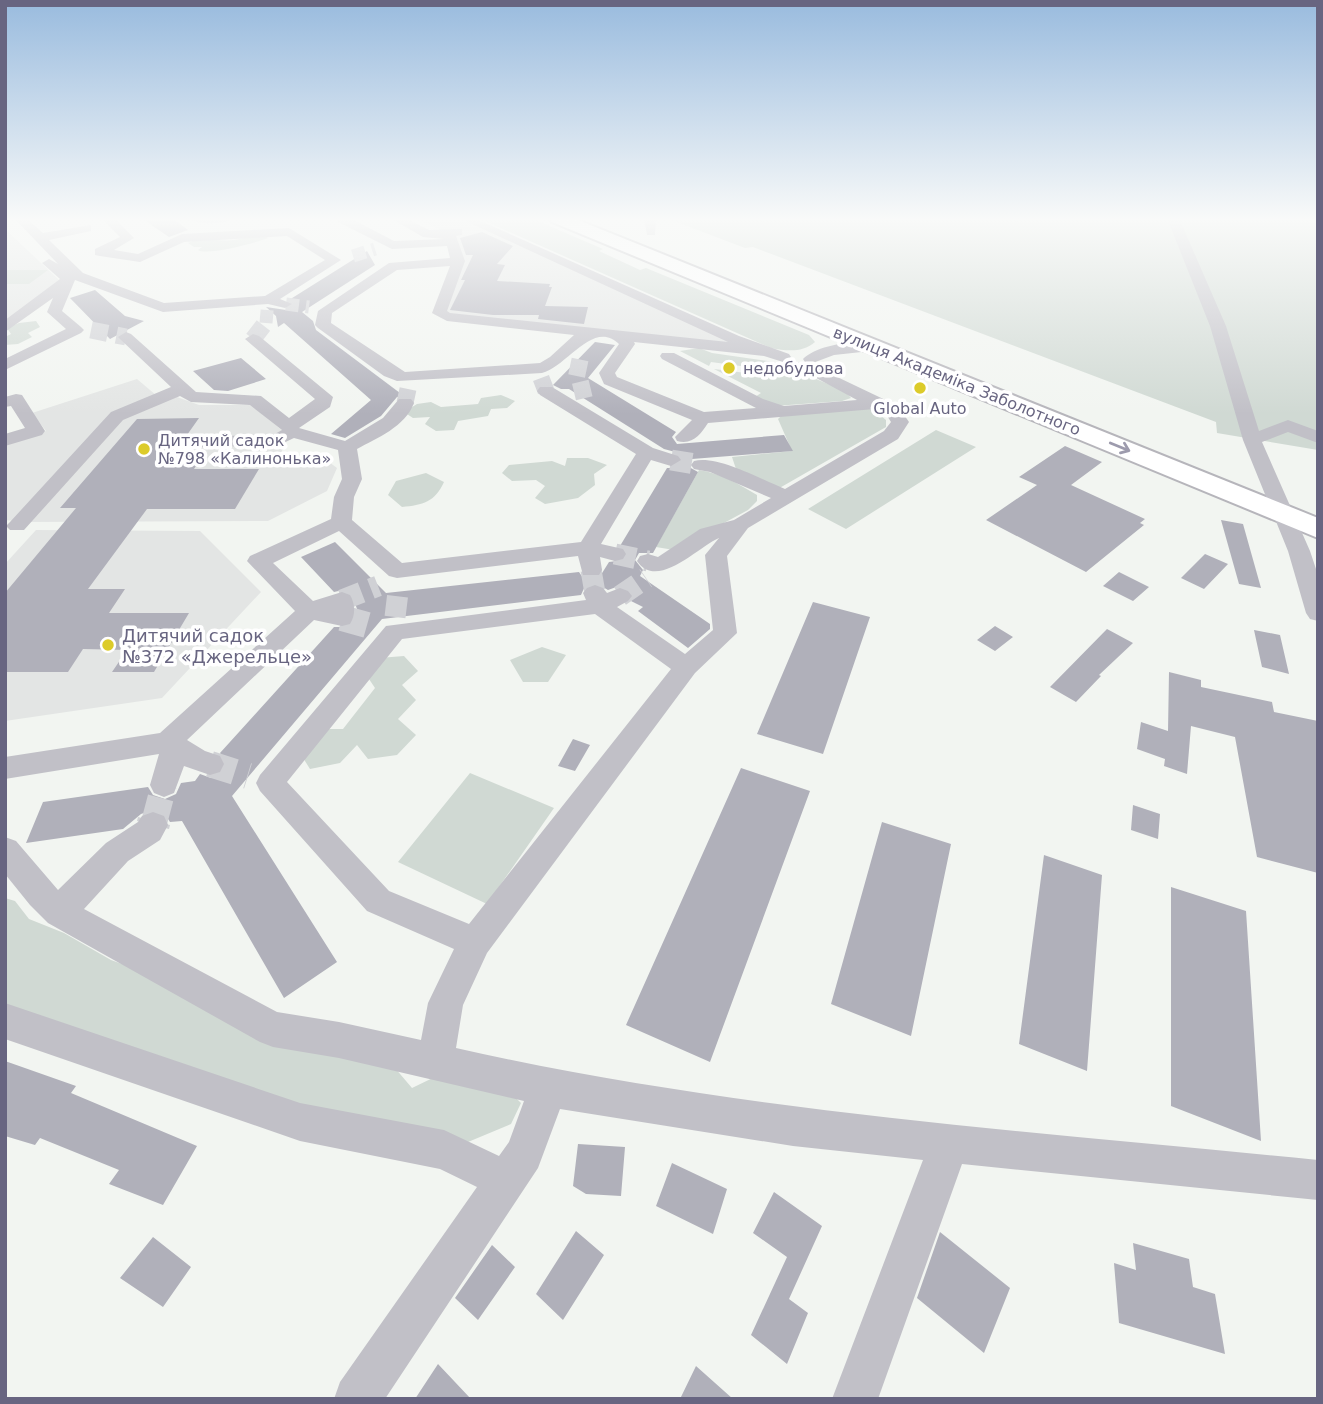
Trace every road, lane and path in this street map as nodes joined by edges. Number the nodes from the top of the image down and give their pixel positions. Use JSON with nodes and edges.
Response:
{"nodes":[{"id":1,"x":65,"y":284,"type":"edge"},
{"id":2,"x":70,"y":284,"type":"edge"},
{"id":3,"x":90,"y":284,"type":"edge"},
{"id":4,"x":297,"y":284,"type":"tunnel mouth"},
{"id":5,"x":366,"y":284,"type":"tunnel mouth"},
{"id":6,"x":450,"y":284,"type":"edge"},
{"id":7,"x":610,"y":284,"type":"edge"},
{"id":8,"x":719,"y":284,"type":"edge"},
{"id":9,"x":1202,"y":284,"type":"edge"},
{"id":10,"x":268,"y":300,"type":"junction"},
{"id":11,"x":286,"y":304,"type":"tunnel mouth"},
{"id":12,"x":309,"y":307,"type":"tunnel mouth"},
{"id":13,"x":163,"y":308,"type":"junction"},
{"id":14,"x":330,"y":308,"type":"junction"},
{"id":15,"x":138,"y":313,"type":"tunnel mouth"},
{"id":16,"x":5,"y":327,"type":"edge"},
{"id":17,"x":826,"y":327,"type":"junction"},
{"id":18,"x":595,"y":333,"type":"junction"},
{"id":19,"x":617,"y":336,"type":"junction"},
{"id":20,"x":125,"y":337,"type":"tunnel mouth"},
{"id":21,"x":253,"y":338,"type":"dead end"},
{"id":22,"x":733,"y":339,"type":"junction"},
{"id":23,"x":874,"y":347,"type":"junction"},
{"id":24,"x":717,"y":348,"type":"junction"},
{"id":25,"x":764,"y":351,"type":"junction"},
{"id":26,"x":668,"y":356,"type":"dead end"},
{"id":27,"x":798,"y":359,"type":"junction"},
{"id":28,"x":5,"y":365,"type":"edge"},
{"id":29,"x":550,"y":377,"type":"junction"},
{"id":30,"x":182,"y":390,"type":"junction"},
{"id":31,"x":408,"y":390,"type":"junction"},
{"id":32,"x":574,"y":392,"type":"tunnel mouth"},
{"id":33,"x":5,"y":402,"type":"edge"},
{"id":34,"x":880,"y":403,"type":"junction"},
{"id":35,"x":785,"y":411,"type":"junction"},
{"id":36,"x":1288,"y":425,"type":"joint"},
{"id":37,"x":290,"y":430,"type":"junction"},
{"id":38,"x":1318,"y":438,"type":"edge"},
{"id":39,"x":5,"y":440,"type":"edge"},
{"id":40,"x":1252,"y":440,"type":"junction"},
{"id":41,"x":182,"y":444,"type":"dead end"},
{"id":42,"x":702,"y":446,"type":"junction"},
{"id":43,"x":347,"y":447,"type":"junction"},
{"id":44,"x":1258,"y":476,"type":"junction"},
{"id":45,"x":786,"y":497,"type":"junction"},
{"id":46,"x":1318,"y":502,"type":"edge"},
{"id":47,"x":1284,"y":515,"type":"junction"},
{"id":48,"x":341,"y":522,"type":"junction"},
{"id":49,"x":741,"y":524,"type":"junction"},
{"id":50,"x":17,"y":526,"type":"dead end"},
{"id":51,"x":1318,"y":529,"type":"edge"},
{"id":52,"x":615,"y":554,"type":"dead end"},
{"id":53,"x":651,"y":568,"type":"tunnel mouth"},
{"id":54,"x":599,"y":583,"type":"junction"},
{"id":55,"x":1318,"y":613,"type":"edge"},
{"id":56,"x":686,"y":667,"type":"junction"},
{"id":57,"x":171,"y":744,"type":"junction"},
{"id":58,"x":210,"y":764,"type":"tunnel mouth"},
{"id":59,"x":5,"y":768,"type":"edge"},
{"id":60,"x":164,"y":785,"type":"tunnel mouth"},
{"id":61,"x":153,"y":825,"type":"tunnel mouth"},
{"id":62,"x":10,"y":868,"type":"edge"},
{"id":63,"x":60,"y":912,"type":"junction"},
{"id":64,"x":475,"y":942,"type":"junction"},
{"id":65,"x":5,"y":1021,"type":"edge"},
{"id":66,"x":435,"y":1062,"type":"junction"},
{"id":67,"x":548,"y":1088,"type":"junction"},
{"id":68,"x":949,"y":1144,"type":"junction"},
{"id":69,"x":515,"y":1167,"type":"junction"},
{"id":70,"x":1318,"y":1180,"type":"edge"},
{"id":71,"x":358,"y":1399,"type":"edge"},
{"id":72,"x":855,"y":1399,"type":"edge"}],
"edges":[{"from":1,"to":16,"type":"street"},
{"from":2,"to":28,"type":"street"},
{"from":3,"to":13,"type":"street"},
{"from":4,"to":10,"type":"street"},
{"from":5,"to":14,"type":"street"},
{"from":6,"to":18,"type":"street"},
{"from":7,"to":22,"type":"street"},
{"from":8,"to":17,"type":"highway","name":"вулиця Академіка Заболотного"},
{"from":9,"to":40,"type":"street"},
{"from":10,"to":11,"type":"street"},
{"from":10,"to":13,"type":"street"},
{"from":12,"to":14,"type":"street"},
{"from":13,"to":15,"type":"street"},
{"from":14,"to":31,"type":"street"},
{"from":17,"to":23,"type":"highway","name":"вулиця Академіка Заболотного"},
{"from":17,"to":27,"type":"street"},
{"from":18,"to":19,"type":"street"},
{"from":18,"to":29,"type":"street"},
{"from":19,"to":24,"type":"street"},
{"from":19,"to":42,"type":"street"},
{"from":20,"to":30,"type":"street"},
{"from":21,"to":37,"type":"street"},
{"from":22,"to":24,"type":"street"},
{"from":22,"to":25,"type":"street"},
{"from":23,"to":27,"type":"street"},
{"from":23,"to":47,"type":"highway","name":"вулиця Академіка Заболотного","one_way":true},
{"from":24,"to":25,"type":"street"},
{"from":25,"to":27,"type":"street"},
{"from":26,"to":35,"type":"street"},
{"from":27,"to":34,"type":"street"},
{"from":29,"to":31,"type":"street"},
{"from":29,"to":32,"type":"street"},
{"from":29,"to":54,"type":"street"},
{"from":30,"to":37,"type":"street"},
{"from":30,"to":50,"type":"street"},
{"from":31,"to":43,"type":"street"},
{"from":33,"to":39,"type":"street"},
{"from":34,"to":35,"type":"street"},
{"from":34,"to":45,"type":"street"},
{"from":35,"to":42,"type":"street"},
{"from":36,"to":38,"type":"street"},
{"from":36,"to":40,"type":"street"},
{"from":37,"to":41,"type":"street"},
{"from":37,"to":43,"type":"street"},
{"from":40,"to":44,"type":"street"},
{"from":42,"to":45,"type":"street"},
{"from":43,"to":48,"type":"street"},
{"from":44,"to":46,"type":"highway"},
{"from":44,"to":47,"type":"street"},
{"from":45,"to":49,"type":"street"},
{"from":47,"to":51,"type":"highway","name":"вулиця Академіка Заболотного"},
{"from":47,"to":55,"type":"street"},
{"from":48,"to":54,"type":"street"},
{"from":48,"to":57,"type":"street"},
{"from":49,"to":53,"type":"street"},
{"from":49,"to":56,"type":"street"},
{"from":52,"to":54,"type":"street"},
{"from":54,"to":56,"type":"street"},
{"from":54,"to":64,"type":"street"},
{"from":56,"to":64,"type":"street"},
{"from":57,"to":58,"type":"street"},
{"from":57,"to":59,"type":"street"},
{"from":57,"to":60,"type":"street"},
{"from":61,"to":63,"type":"street"},
{"from":62,"to":63,"type":"street"},
{"from":63,"to":66,"type":"street"},
{"from":64,"to":66,"type":"street"},
{"from":65,"to":69,"type":"street"},
{"from":66,"to":67,"type":"street"},
{"from":67,"to":68,"type":"street"},
{"from":67,"to":69,"type":"street"},
{"from":68,"to":70,"type":"street"},
{"from":68,"to":72,"type":"street"},
{"from":69,"to":71,"type":"street"}]}
